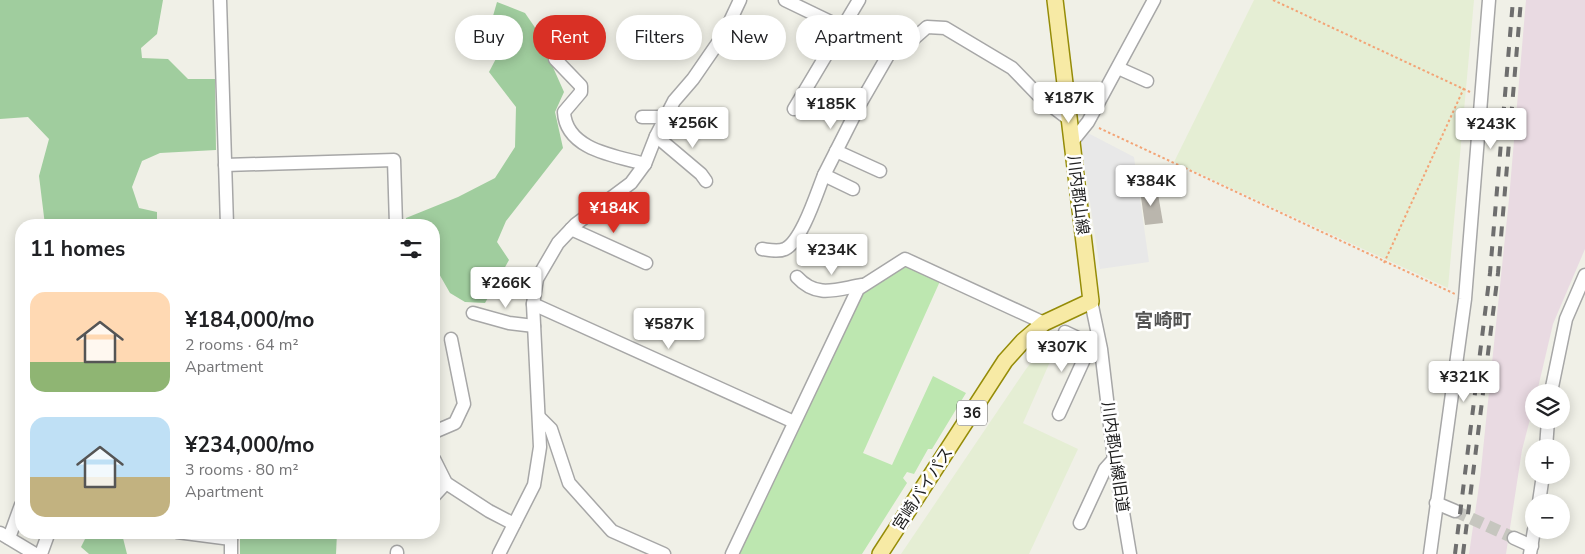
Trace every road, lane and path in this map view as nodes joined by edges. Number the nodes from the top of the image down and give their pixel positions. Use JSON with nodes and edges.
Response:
{"nodes":[{"id":1,"x":220,"y":0,"type":"edge"},
{"id":2,"x":740,"y":0,"type":"edge"},
{"id":3,"x":785,"y":0,"type":"edge"},
{"id":4,"x":859,"y":0,"type":"edge"},
{"id":5,"x":1056,"y":0,"type":"edge"},
{"id":6,"x":1154,"y":0,"type":"edge"},
{"id":7,"x":1273,"y":0,"type":"edge"},
{"id":8,"x":1489,"y":0,"type":"edge"},
{"id":9,"x":817,"y":15,"type":"edge"},
{"id":10,"x":851,"y":15,"type":"edge"},
{"id":11,"x":920,"y":33,"type":"edge"},
{"id":12,"x":556,"y":60,"type":"edge"},
{"id":13,"x":824,"y":60,"type":"edge"},
{"id":14,"x":886,"y":60,"type":"edge"},
{"id":15,"x":1118,"y":68,"type":"junction"},
{"id":16,"x":1147,"y":81,"type":"dead end"},
{"id":17,"x":1464,"y":88,"type":"junction"},
{"id":18,"x":1482,"y":100,"type":"junction"},
{"id":19,"x":794,"y":109,"type":"dead end"},
{"id":20,"x":642,"y":117,"type":"dead end"},
{"id":21,"x":666,"y":117,"type":"junction"},
{"id":22,"x":1070,"y":120,"type":"junction"},
{"id":23,"x":1088,"y":122,"type":"junction"},
{"id":24,"x":656,"y":136,"type":"junction"},
{"id":25,"x":1072,"y":143,"type":"junction"},
{"id":26,"x":836,"y":151,"type":"junction"},
{"id":27,"x":645,"y":164,"type":"junction"},
{"id":28,"x":225,"y":166,"type":"junction"},
{"id":29,"x":880,"y":171,"type":"dead end"},
{"id":30,"x":824,"y":175,"type":"junction"},
{"id":31,"x":706,"y":181,"type":"dead end"},
{"id":32,"x":853,"y":189,"type":"dead end"},
{"id":33,"x":227,"y":219,"type":"edge"},
{"id":34,"x":396,"y":219,"type":"edge"},
{"id":35,"x":571,"y":229,"type":"junction"},
{"id":36,"x":762,"y":248,"type":"dead end"},
{"id":37,"x":646,"y":263,"type":"dead end"},
{"id":38,"x":1384,"y":263,"type":"junction"},
{"id":39,"x":1585,"y":275,"type":"edge"},
{"id":40,"x":797,"y":277,"type":"dead end"},
{"id":41,"x":862,"y":285,"type":"junction"},
{"id":42,"x":1465,"y":299,"type":"junction"},
{"id":43,"x":1091,"y":301,"type":"junction"},
{"id":44,"x":533,"y":304,"type":"junction"},
{"id":45,"x":473,"y":313,"type":"dead end"},
{"id":46,"x":1044,"y":323,"type":"junction"},
{"id":47,"x":534,"y":326,"type":"junction"},
{"id":48,"x":1065,"y":332,"type":"dead end"},
{"id":49,"x":451,"y":339,"type":"dead end"},
{"id":50,"x":1096,"y":346,"type":"junction"},
{"id":51,"x":1553,"y":384,"type":"edge"},
{"id":52,"x":1059,"y":414,"type":"dead end"},
{"id":53,"x":540,"y":418,"type":"junction"},
{"id":54,"x":794,"y":422,"type":"junction"},
{"id":55,"x":440,"y":429,"type":"edge"},
{"id":56,"x":1114,"y":459,"type":"junction"},
{"id":57,"x":440,"y":471,"type":"edge"},
{"id":58,"x":446,"y":483,"type":"junction"},
{"id":59,"x":440,"y":490,"type":"edge"},
{"id":60,"x":1436,"y":503,"type":"junction"},
{"id":61,"x":1455,"y":511,"type":"tunnel mouth"},
{"id":62,"x":15,"y":516,"type":"edge"},
{"id":63,"x":1080,"y":523,"type":"dead end"},
{"id":64,"x":514,"y":524,"type":"junction"},
{"id":65,"x":4,"y":536,"type":"edge"},
{"id":66,"x":1514,"y":538,"type":"tunnel mouth"},
{"id":67,"x":46,"y":539,"type":"edge"},
{"id":68,"x":231,"y":539,"type":"edge"},
{"id":69,"x":1531,"y":550,"type":"edge"},
{"id":70,"x":35,"y":554,"type":"edge"},
{"id":71,"x":41,"y":554,"type":"edge"},
{"id":72,"x":231,"y":554,"type":"edge"},
{"id":73,"x":499,"y":554,"type":"edge"},
{"id":74,"x":664,"y":554,"type":"edge"},
{"id":75,"x":732,"y":554,"type":"edge"},
{"id":76,"x":880,"y":554,"type":"edge"},
{"id":77,"x":1130,"y":554,"type":"edge"},
{"id":78,"x":1430,"y":554,"type":"edge"}],
"edges":[{"from":1,"to":28,"type":"street"},
{"from":2,"to":21,"type":"street"},
{"from":3,"to":9,"type":"street"},
{"from":4,"to":10,"type":"street"},
{"from":5,"to":22,"type":"main road","name":"川内郡山線"},
{"from":6,"to":15,"type":"street"},
{"from":7,"to":17,"type":"path"},
{"from":8,"to":18,"type":"street"},
{"from":11,"to":22,"type":"street"},
{"from":12,"to":27,"type":"street"},
{"from":13,"to":19,"type":"street"},
{"from":14,"to":26,"type":"street"},
{"from":15,"to":16,"type":"street"},
{"from":15,"to":23,"type":"street"},
{"from":17,"to":18,"type":"path"},
{"from":17,"to":38,"type":"path"},
{"from":18,"to":42,"type":"street"},
{"from":20,"to":21,"type":"street"},
{"from":21,"to":24,"type":"street"},
{"from":22,"to":25,"type":"main road","name":"川内郡山線"},
{"from":23,"to":25,"type":"street"},
{"from":23,"to":38,"type":"path"},
{"from":24,"to":27,"type":"street"},
{"from":24,"to":31,"type":"street"},
{"from":25,"to":43,"type":"main road","name":"川内郡山線"},
{"from":26,"to":29,"type":"street"},
{"from":26,"to":30,"type":"street"},
{"from":27,"to":35,"type":"street"},
{"from":28,"to":33,"type":"street"},
{"from":28,"to":34,"type":"street"},
{"from":30,"to":32,"type":"street"},
{"from":30,"to":36,"type":"street"},
{"from":35,"to":37,"type":"street"},
{"from":35,"to":44,"type":"street"},
{"from":38,"to":42,"type":"path"},
{"from":39,"to":51,"type":"street"},
{"from":40,"to":41,"type":"street"},
{"from":41,"to":46,"type":"street"},
{"from":41,"to":54,"type":"street"},
{"from":42,"to":60,"type":"street"},
{"from":43,"to":46,"type":"main road","name":"宮崎バイパス","number":"36"},
{"from":43,"to":50,"type":"street","name":"川内郡山線旧道"},
{"from":44,"to":47,"type":"street"},
{"from":44,"to":54,"type":"street"},
{"from":45,"to":47,"type":"street"},
{"from":46,"to":76,"type":"main road","name":"宮崎バイパス","number":"36"},
{"from":47,"to":53,"type":"street"},
{"from":48,"to":50,"type":"street"},
{"from":49,"to":55,"type":"street"},
{"from":50,"to":52,"type":"street"},
{"from":50,"to":56,"type":"street","name":"川内郡山線旧道"},
{"from":53,"to":64,"type":"street"},
{"from":53,"to":74,"type":"street"},
{"from":54,"to":75,"type":"street"},
{"from":56,"to":63,"type":"street"},
{"from":56,"to":77,"type":"street","name":"川内郡山線旧道"},
{"from":57,"to":58,"type":"street"},
{"from":58,"to":59,"type":"street"},
{"from":58,"to":64,"type":"street"},
{"from":60,"to":61,"type":"street"},
{"from":60,"to":78,"type":"street"},
{"from":62,"to":65,"type":"street"},
{"from":64,"to":73,"type":"street"},
{"from":65,"to":70,"type":"street"},
{"from":66,"to":69,"type":"street"},
{"from":67,"to":71,"type":"street"},
{"from":68,"to":72,"type":"street"}]}
